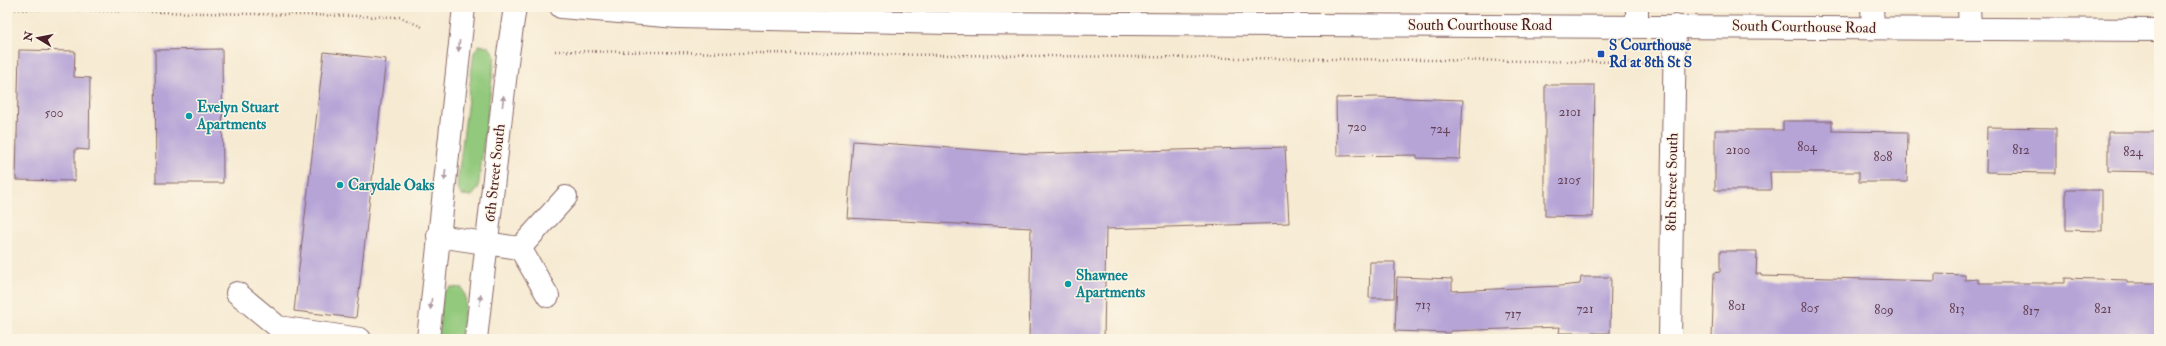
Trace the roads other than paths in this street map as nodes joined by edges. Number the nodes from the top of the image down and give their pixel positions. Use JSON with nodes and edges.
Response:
{"nodes":[{"id":1,"x":464,"y":7,"type":"edge"},
{"id":2,"x":515,"y":7,"type":"edge"},
{"id":3,"x":561,"y":7,"type":"edge"},
{"id":4,"x":597,"y":9,"type":"edge"},
{"id":5,"x":725,"y":13,"type":"edge"},
{"id":6,"x":1637,"y":16,"type":"edge"},
{"id":7,"x":1873,"y":17,"type":"edge"},
{"id":8,"x":1970,"y":18,"type":"edge"},
{"id":9,"x":1675,"y":26,"type":"junction"},
{"id":10,"x":2159,"y":30,"type":"edge"},
{"id":11,"x":566,"y":197,"type":"dead end"},
{"id":12,"x":438,"y":236,"type":"junction"},
{"id":13,"x":487,"y":243,"type":"junction"},
{"id":14,"x":520,"y":248,"type":"junction"},
{"id":15,"x":237,"y":293,"type":"dead end"},
{"id":16,"x":548,"y":296,"type":"dead end"},
{"id":17,"x":360,"y":339,"type":"edge"},
{"id":18,"x":428,"y":339,"type":"edge"},
{"id":19,"x":476,"y":339,"type":"edge"},
{"id":20,"x":1670,"y":339,"type":"edge"}],
"edges":[{"from":1,"to":12,"type":"street","one_way":true},
{"from":13,"to":2,"type":"street","name":"6th Street South","one_way":true},
{"from":3,"to":4,"type":"street","name":"South Courthouse Road"},
{"from":4,"to":5,"type":"street","name":"South Courthouse Road"},
{"from":5,"to":6,"type":"street","name":"South Courthouse Road"},
{"from":6,"to":9,"type":"street","name":"South Courthouse Road"},
{"from":7,"to":8,"type":"street","name":"South Courthouse Road"},
{"from":7,"to":9,"type":"street","name":"South Courthouse Road"},
{"from":8,"to":10,"type":"street","name":"South Courthouse Road"},
{"from":9,"to":20,"type":"street","name":"8th Street South"},
{"from":11,"to":14,"type":"street"},
{"from":12,"to":13,"type":"street"},
{"from":12,"to":18,"type":"street","one_way":true},
{"from":13,"to":14,"type":"street"},
{"from":19,"to":13,"type":"street","name":"6th Street South","one_way":true},
{"from":14,"to":16,"type":"street"},
{"from":15,"to":17,"type":"street"}]}
